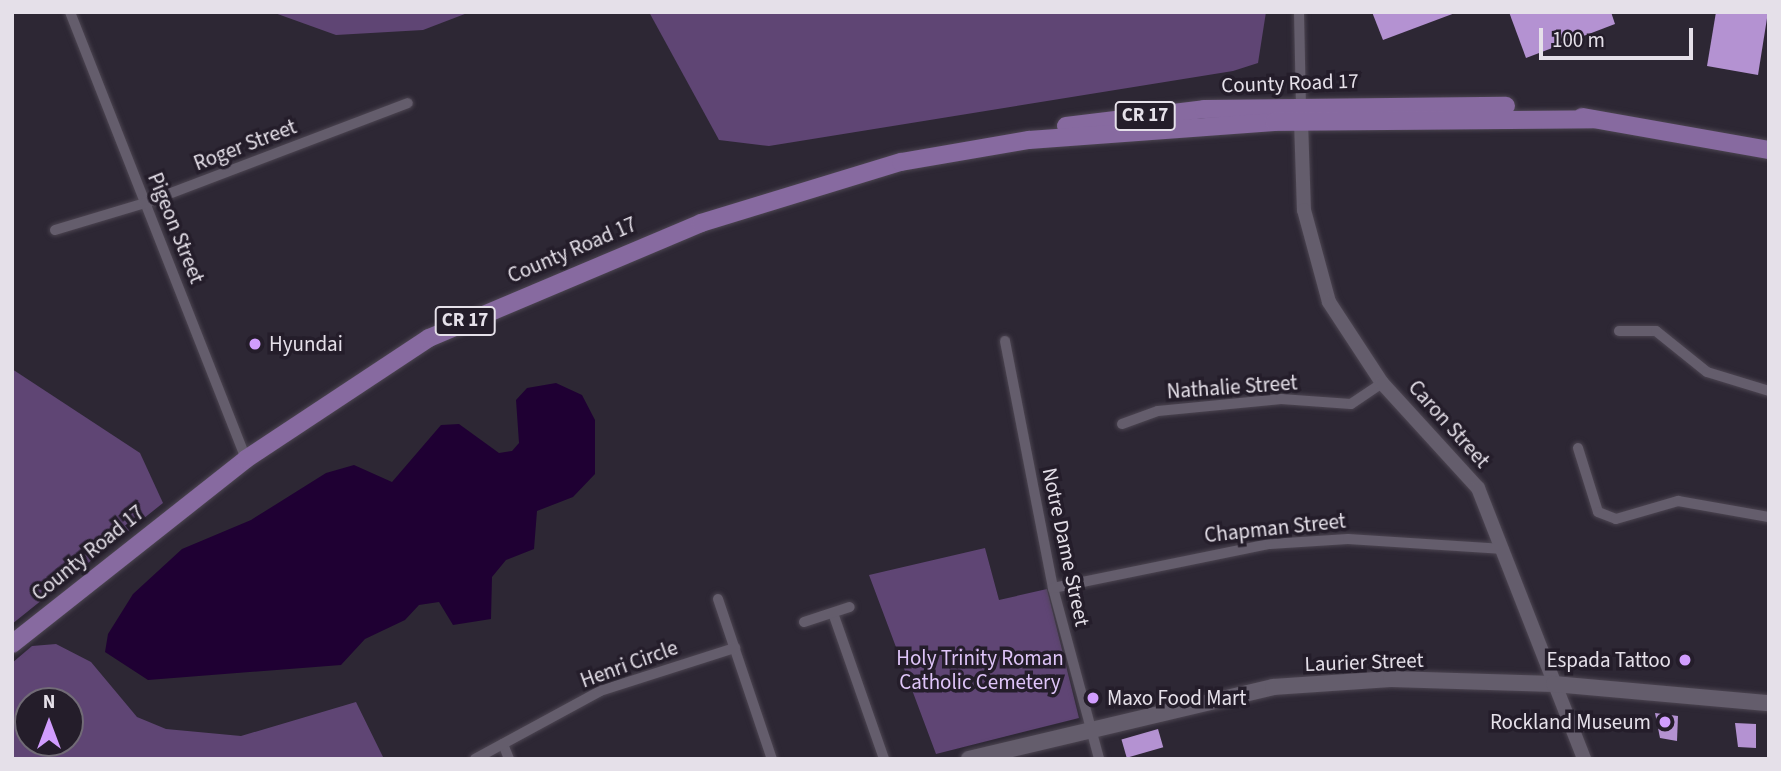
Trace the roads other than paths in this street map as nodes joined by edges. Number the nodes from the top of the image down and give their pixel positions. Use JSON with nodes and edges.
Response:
{"nodes":[{"id":1,"x":70,"y":12,"type":"edge"},
{"id":2,"x":1299,"y":12,"type":"edge"},
{"id":3,"x":408,"y":103,"type":"dead end"},
{"id":4,"x":1301,"y":113,"type":"junction"},
{"id":5,"x":1769,"y":150,"type":"edge"},
{"id":6,"x":145,"y":203,"type":"junction"},
{"id":7,"x":55,"y":230,"type":"dead end"},
{"id":8,"x":1619,"y":331,"type":"dead end"},
{"id":9,"x":1006,"y":341,"type":"dead end"},
{"id":10,"x":1382,"y":383,"type":"junction"},
{"id":11,"x":1769,"y":391,"type":"edge"},
{"id":12,"x":1122,"y":424,"type":"dead end"},
{"id":13,"x":1578,"y":448,"type":"dead end"},
{"id":14,"x":246,"y":459,"type":"junction"},
{"id":15,"x":1769,"y":517,"type":"edge"},
{"id":16,"x":1504,"y":549,"type":"junction"},
{"id":17,"x":1053,"y":588,"type":"junction"},
{"id":18,"x":718,"y":598,"type":"dead end"},
{"id":19,"x":850,"y":607,"type":"dead end"},
{"id":20,"x":833,"y":613,"type":"junction"},
{"id":21,"x":804,"y":622,"type":"dead end"},
{"id":22,"x":12,"y":644,"type":"edge"},
{"id":23,"x":735,"y":648,"type":"junction"},
{"id":24,"x":1554,"y":684,"type":"junction"},
{"id":25,"x":1769,"y":703,"type":"edge"},
{"id":26,"x":1089,"y":728,"type":"junction"},
{"id":27,"x":503,"y":744,"type":"junction"},
{"id":28,"x":475,"y":759,"type":"edge"},
{"id":29,"x":509,"y":759,"type":"edge"},
{"id":30,"x":772,"y":759,"type":"edge"},
{"id":31,"x":884,"y":759,"type":"edge"},
{"id":32,"x":969,"y":759,"type":"edge"},
{"id":33,"x":1099,"y":759,"type":"edge"},
{"id":34,"x":1584,"y":759,"type":"edge"}],
"edges":[{"from":1,"to":6,"type":"street","name":"Pigeon Street"},
{"from":2,"to":4,"type":"street"},
{"from":3,"to":6,"type":"street","name":"Roger Street"},
{"from":4,"to":5,"type":"main road","name":"County Road 17","number":"CR 17"},
{"from":4,"to":10,"type":"street","name":"Caron Street"},
{"from":4,"to":14,"type":"main road","name":"County Road 17","number":"CR 17"},
{"from":6,"to":7,"type":"street","name":"Roger Street"},
{"from":6,"to":14,"type":"street","name":"Pigeon Street"},
{"from":8,"to":11,"type":"street"},
{"from":9,"to":17,"type":"street","name":"Notre Dame Street"},
{"from":10,"to":12,"type":"street","name":"Nathalie Street"},
{"from":10,"to":16,"type":"street","name":"Caron Street"},
{"from":13,"to":15,"type":"street"},
{"from":14,"to":22,"type":"main road","name":"County Road 17","number":"CR 17"},
{"from":16,"to":17,"type":"street","name":"Chapman Street"},
{"from":16,"to":24,"type":"street","name":"Caron Street"},
{"from":17,"to":26,"type":"street","name":"Notre Dame Street"},
{"from":18,"to":23,"type":"street"},
{"from":19,"to":20,"type":"street"},
{"from":20,"to":21,"type":"street"},
{"from":20,"to":31,"type":"street"},
{"from":23,"to":27,"type":"street","name":"Henri Circle"},
{"from":23,"to":30,"type":"street"},
{"from":24,"to":25,"type":"main road","name":"Laurier Street"},
{"from":24,"to":26,"type":"main road","name":"Laurier Street"},
{"from":24,"to":34,"type":"street","name":"Caron Street"},
{"from":26,"to":32,"type":"main road","name":"Laurier Street"},
{"from":26,"to":33,"type":"street","name":"Notre Dame Street"},
{"from":27,"to":28,"type":"street","name":"Henri Circle"},
{"from":27,"to":29,"type":"street"}]}
